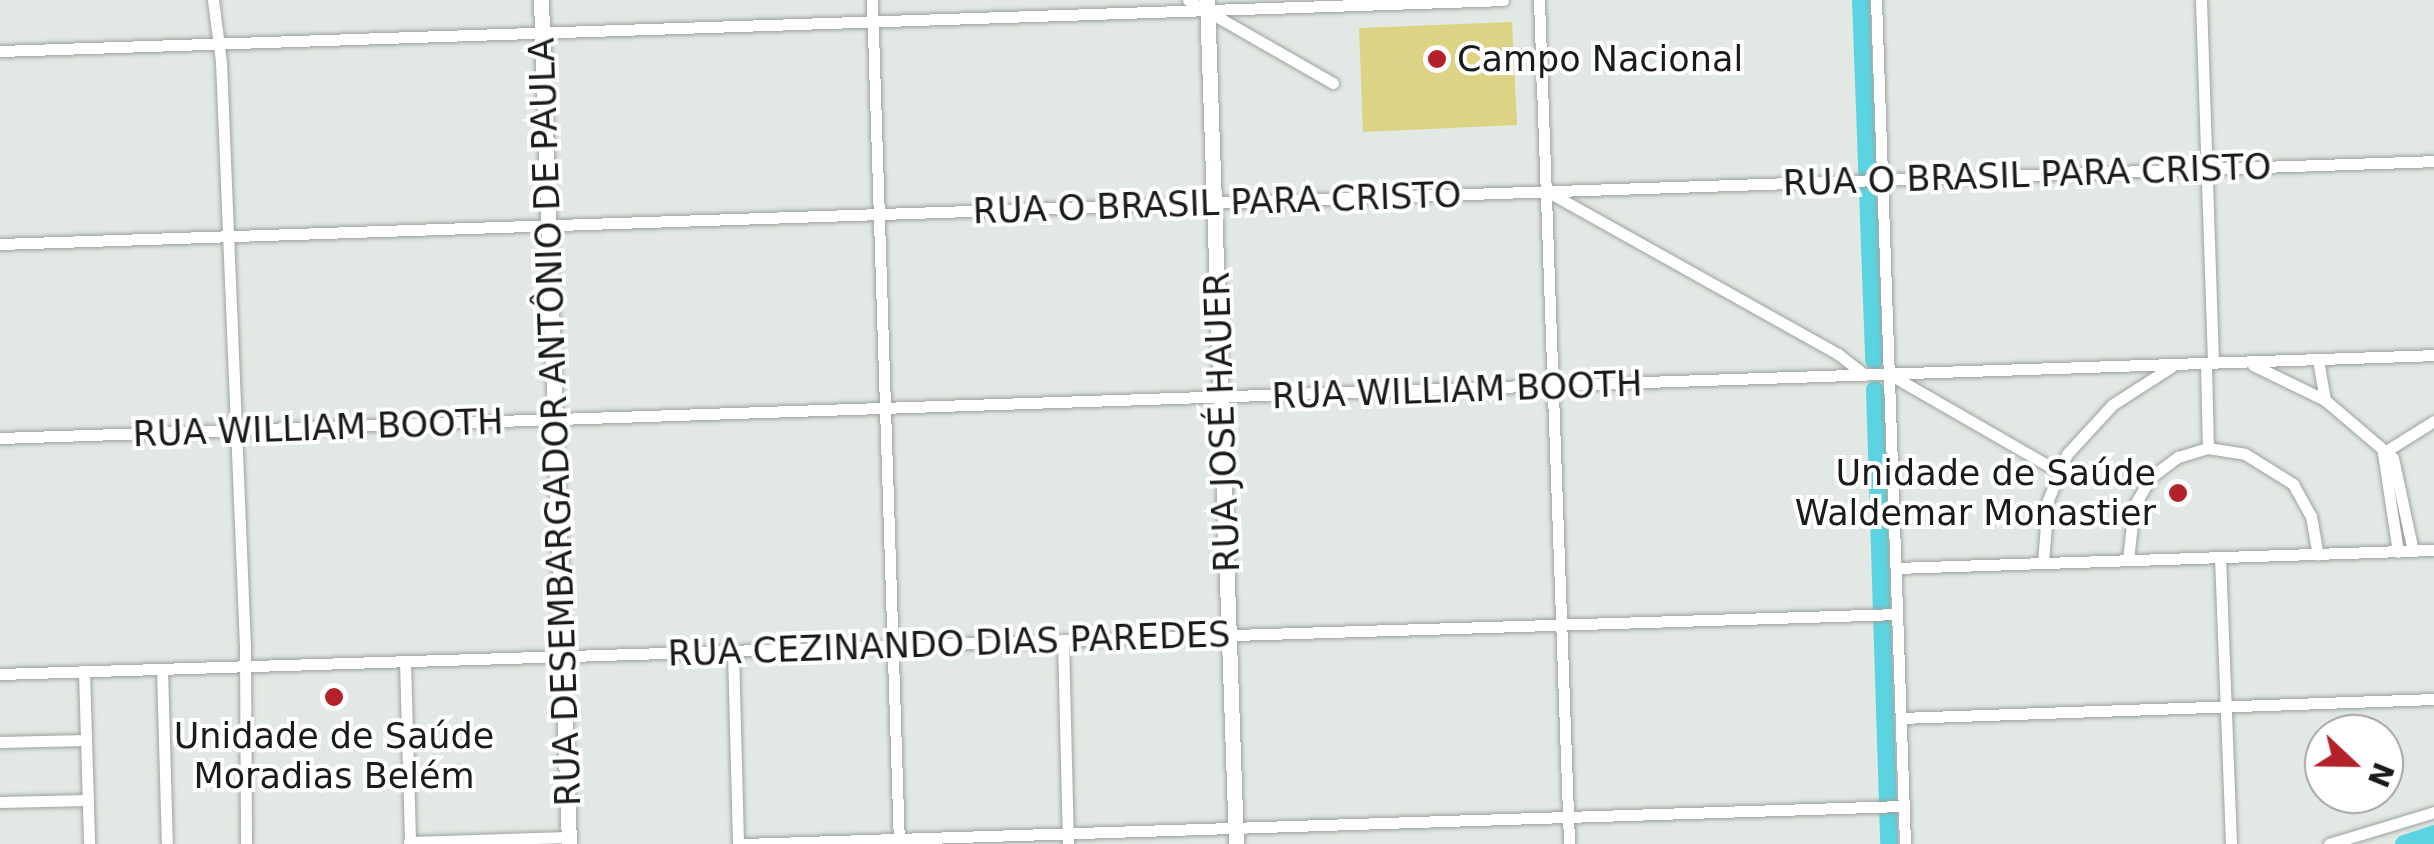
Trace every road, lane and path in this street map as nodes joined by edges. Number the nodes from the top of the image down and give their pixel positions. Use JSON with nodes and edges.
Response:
{"nodes":[{"id":1,"x":213,"y":0,"type":"edge"},
{"id":2,"x":541,"y":0,"type":"edge"},
{"id":3,"x":872,"y":0,"type":"edge"},
{"id":4,"x":1188,"y":0,"type":"edge"},
{"id":5,"x":1504,"y":0,"type":"edge"},
{"id":6,"x":1539,"y":0,"type":"edge"},
{"id":7,"x":1876,"y":0,"type":"edge"},
{"id":8,"x":2201,"y":0,"type":"edge"},
{"id":9,"x":1207,"y":5,"type":"edge"},
{"id":10,"x":873,"y":22,"type":"junction"},
{"id":11,"x":542,"y":33,"type":"junction"},
{"id":12,"x":217,"y":44,"type":"junction"},
{"id":13,"x":0,"y":51,"type":"edge"},
{"id":14,"x":1333,"y":83,"type":"dead end"},
{"id":15,"x":2434,"y":161,"type":"edge"},
{"id":16,"x":2207,"y":168,"type":"junction"},
{"id":17,"x":1872,"y":180,"type":"junction"},
{"id":18,"x":1546,"y":192,"type":"junction"},
{"id":19,"x":1214,"y":203,"type":"junction"},
{"id":20,"x":879,"y":214,"type":"junction"},
{"id":21,"x":549,"y":226,"type":"junction"},
{"id":22,"x":228,"y":236,"type":"junction"},
{"id":23,"x":0,"y":244,"type":"edge"},
{"id":24,"x":2434,"y":355,"type":"edge"},
{"id":25,"x":2318,"y":360,"type":"junction"},
{"id":26,"x":2244,"y":362,"type":"junction"},
{"id":27,"x":2210,"y":363,"type":"junction"},
{"id":28,"x":2175,"y":364,"type":"junction"},
{"id":29,"x":1889,"y":374,"type":"junction"},
{"id":30,"x":1865,"y":375,"type":"junction"},
{"id":31,"x":1553,"y":386,"type":"junction"},
{"id":32,"x":1221,"y":398,"type":"junction"},
{"id":33,"x":2325,"y":400,"type":"junction"},
{"id":34,"x":885,"y":409,"type":"junction"},
{"id":35,"x":555,"y":420,"type":"junction"},
{"id":36,"x":2434,"y":421,"type":"edge"},
{"id":37,"x":236,"y":430,"type":"junction"},
{"id":38,"x":0,"y":438,"type":"edge"},
{"id":39,"x":2208,"y":448,"type":"junction"},
{"id":40,"x":2382,"y":454,"type":"junction"},
{"id":41,"x":2058,"y":472,"type":"junction"},
{"id":42,"x":2405,"y":492,"type":"junction"},
{"id":43,"x":2390,"y":496,"type":"junction"},
{"id":44,"x":2434,"y":550,"type":"edge"},
{"id":45,"x":2414,"y":551,"type":"junction"},
{"id":46,"x":2398,"y":552,"type":"junction"},
{"id":47,"x":2318,"y":554,"type":"junction"},
{"id":48,"x":2220,"y":557,"type":"junction"},
{"id":49,"x":2128,"y":560,"type":"junction"},
{"id":50,"x":2043,"y":563,"type":"junction"},
{"id":51,"x":1896,"y":568,"type":"junction"},
{"id":52,"x":1892,"y":614,"type":"junction"},
{"id":53,"x":1561,"y":624,"type":"junction"},
{"id":54,"x":1229,"y":635,"type":"junction"},
{"id":55,"x":1063,"y":640,"type":"junction"},
{"id":56,"x":893,"y":646,"type":"junction"},
{"id":57,"x":733,"y":651,"type":"junction"},
{"id":58,"x":563,"y":656,"type":"junction"},
{"id":59,"x":405,"y":661,"type":"junction"},
{"id":60,"x":242,"y":666,"type":"junction"},
{"id":61,"x":162,"y":668,"type":"junction"},
{"id":62,"x":84,"y":671,"type":"junction"},
{"id":63,"x":0,"y":674,"type":"edge"},
{"id":64,"x":2434,"y":699,"type":"edge"},
{"id":65,"x":2226,"y":706,"type":"junction"},
{"id":66,"x":1901,"y":718,"type":"junction"},
{"id":67,"x":86,"y":740,"type":"junction"},
{"id":68,"x":0,"y":742,"type":"edge"},
{"id":69,"x":88,"y":800,"type":"junction"},
{"id":70,"x":0,"y":802,"type":"edge"},
{"id":71,"x":1899,"y":806,"type":"junction"},
{"id":72,"x":2434,"y":812,"type":"edge"},
{"id":73,"x":1568,"y":817,"type":"junction"},
{"id":74,"x":1236,"y":836,"type":"edge"},
{"id":75,"x":1068,"y":839,"type":"edge"},
{"id":76,"x":569,"y":841,"type":"edge"},
{"id":77,"x":485,"y":842,"type":"edge"},
{"id":78,"x":899,"y":842,"type":"edge"},
{"id":79,"x":410,"y":843,"type":"edge"},
{"id":80,"x":89,"y":844,"type":"edge"},
{"id":81,"x":167,"y":844,"type":"edge"},
{"id":82,"x":246,"y":844,"type":"edge"},
{"id":83,"x":741,"y":844,"type":"edge"},
{"id":84,"x":1569,"y":844,"type":"edge"},
{"id":85,"x":1905,"y":844,"type":"edge"},
{"id":86,"x":2232,"y":844,"type":"edge"},
{"id":87,"x":2329,"y":844,"type":"edge"}],
"edges":[{"from":1,"to":12,"type":"street"},
{"from":2,"to":11,"type":"main road","name":"RUA DESEMBARGADOR ANTÔNIO DE PAULA"},
{"from":3,"to":10,"type":"street"},
{"from":4,"to":9,"type":"street"},
{"from":5,"to":9,"type":"street"},
{"from":6,"to":18,"type":"street"},
{"from":7,"to":17,"type":"street"},
{"from":8,"to":16,"type":"street"},
{"from":9,"to":10,"type":"street"},
{"from":9,"to":14,"type":"street"},
{"from":9,"to":19,"type":"main road","name":"RUA JOSÉ HAUER"},
{"from":10,"to":11,"type":"street"},
{"from":10,"to":20,"type":"street"},
{"from":11,"to":12,"type":"street"},
{"from":11,"to":21,"type":"main road","name":"RUA DESEMBARGADOR ANTÔNIO DE PAULA"},
{"from":12,"to":13,"type":"street"},
{"from":12,"to":22,"type":"street"},
{"from":15,"to":16,"type":"street","name":"RUA O BRASIL PARA CRISTO"},
{"from":16,"to":17,"type":"street","name":"RUA O BRASIL PARA CRISTO"},
{"from":16,"to":27,"type":"street"},
{"from":17,"to":18,"type":"street","name":"RUA O BRASIL PARA CRISTO"},
{"from":17,"to":29,"type":"street"},
{"from":18,"to":19,"type":"street","name":"RUA O BRASIL PARA CRISTO"},
{"from":18,"to":30,"type":"street"},
{"from":18,"to":31,"type":"street"},
{"from":19,"to":20,"type":"street","name":"RUA O BRASIL PARA CRISTO"},
{"from":19,"to":32,"type":"main road","name":"RUA JOSÉ HAUER"},
{"from":20,"to":21,"type":"street","name":"RUA O BRASIL PARA CRISTO"},
{"from":20,"to":34,"type":"street"},
{"from":21,"to":22,"type":"street","name":"RUA O BRASIL PARA CRISTO"},
{"from":21,"to":35,"type":"main road","name":"RUA DESEMBARGADOR ANTÔNIO DE PAULA"},
{"from":22,"to":23,"type":"street","name":"RUA O BRASIL PARA CRISTO"},
{"from":22,"to":37,"type":"street"},
{"from":24,"to":25,"type":"street","name":"RUA WILLIAM BOOTH"},
{"from":25,"to":26,"type":"street","name":"RUA WILLIAM BOOTH"},
{"from":25,"to":33,"type":"street"},
{"from":26,"to":27,"type":"street","name":"RUA WILLIAM BOOTH"},
{"from":26,"to":33,"type":"street"},
{"from":27,"to":28,"type":"street","name":"RUA WILLIAM BOOTH"},
{"from":27,"to":39,"type":"street"},
{"from":28,"to":29,"type":"street","name":"RUA WILLIAM BOOTH"},
{"from":28,"to":41,"type":"street"},
{"from":29,"to":30,"type":"street","name":"RUA WILLIAM BOOTH"},
{"from":29,"to":41,"type":"street"},
{"from":29,"to":51,"type":"street"},
{"from":30,"to":31,"type":"street","name":"RUA WILLIAM BOOTH"},
{"from":31,"to":32,"type":"street","name":"RUA WILLIAM BOOTH"},
{"from":31,"to":53,"type":"street"},
{"from":32,"to":34,"type":"street","name":"RUA WILLIAM BOOTH"},
{"from":32,"to":54,"type":"main road","name":"RUA JOSÉ HAUER"},
{"from":33,"to":40,"type":"street"},
{"from":34,"to":35,"type":"street","name":"RUA WILLIAM BOOTH"},
{"from":34,"to":56,"type":"street"},
{"from":35,"to":37,"type":"street","name":"RUA WILLIAM BOOTH"},
{"from":35,"to":58,"type":"main road","name":"RUA DESEMBARGADOR ANTÔNIO DE PAULA"},
{"from":36,"to":40,"type":"street"},
{"from":37,"to":38,"type":"street","name":"RUA WILLIAM BOOTH"},
{"from":37,"to":60,"type":"street"},
{"from":39,"to":47,"type":"street"},
{"from":39,"to":49,"type":"street"},
{"from":40,"to":42,"type":"street"},
{"from":40,"to":43,"type":"street"},
{"from":41,"to":50,"type":"street"},
{"from":42,"to":43,"type":"street"},
{"from":42,"to":45,"type":"street"},
{"from":43,"to":46,"type":"street"},
{"from":44,"to":45,"type":"street"},
{"from":45,"to":46,"type":"street"},
{"from":46,"to":47,"type":"street"},
{"from":47,"to":48,"type":"street"},
{"from":48,"to":49,"type":"street"},
{"from":48,"to":65,"type":"street"},
{"from":49,"to":50,"type":"street"},
{"from":50,"to":51,"type":"street"},
{"from":51,"to":52,"type":"street"},
{"from":52,"to":53,"type":"street","name":"RUA CEZINANDO DIAS PAREDES"},
{"from":52,"to":66,"type":"street"},
{"from":53,"to":54,"type":"street","name":"RUA CEZINANDO DIAS PAREDES"},
{"from":53,"to":73,"type":"street"},
{"from":54,"to":55,"type":"street","name":"RUA CEZINANDO DIAS PAREDES"},
{"from":54,"to":74,"type":"main road","name":"RUA JOSÉ HAUER"},
{"from":55,"to":56,"type":"street","name":"RUA CEZINANDO DIAS PAREDES"},
{"from":55,"to":75,"type":"street"},
{"from":56,"to":57,"type":"street","name":"RUA CEZINANDO DIAS PAREDES"},
{"from":56,"to":78,"type":"street"},
{"from":57,"to":58,"type":"street","name":"RUA CEZINANDO DIAS PAREDES"},
{"from":57,"to":83,"type":"street"},
{"from":58,"to":59,"type":"street","name":"RUA CEZINANDO DIAS PAREDES"},
{"from":58,"to":76,"type":"main road","name":"RUA DESEMBARGADOR ANTÔNIO DE PAULA"},
{"from":59,"to":60,"type":"street","name":"RUA CEZINANDO DIAS PAREDES"},
{"from":59,"to":79,"type":"street"},
{"from":60,"to":61,"type":"street","name":"RUA CEZINANDO DIAS PAREDES"},
{"from":60,"to":82,"type":"street"},
{"from":61,"to":62,"type":"street","name":"RUA CEZINANDO DIAS PAREDES"},
{"from":61,"to":81,"type":"street"},
{"from":62,"to":63,"type":"street","name":"RUA CEZINANDO DIAS PAREDES"},
{"from":62,"to":67,"type":"street"},
{"from":64,"to":65,"type":"street"},
{"from":65,"to":66,"type":"street"},
{"from":65,"to":86,"type":"street"},
{"from":66,"to":71,"type":"street"},
{"from":67,"to":68,"type":"street"},
{"from":67,"to":69,"type":"street"},
{"from":69,"to":70,"type":"street"},
{"from":69,"to":80,"type":"street"},
{"from":71,"to":73,"type":"street"},
{"from":71,"to":85,"type":"street"},
{"from":72,"to":87,"type":"street"},
{"from":73,"to":74,"type":"street"},
{"from":73,"to":84,"type":"street"},
{"from":74,"to":75,"type":"street"},
{"from":75,"to":78,"type":"street"},
{"from":76,"to":77,"type":"street"},
{"from":77,"to":79,"type":"street"},
{"from":78,"to":83,"type":"street"}]}
